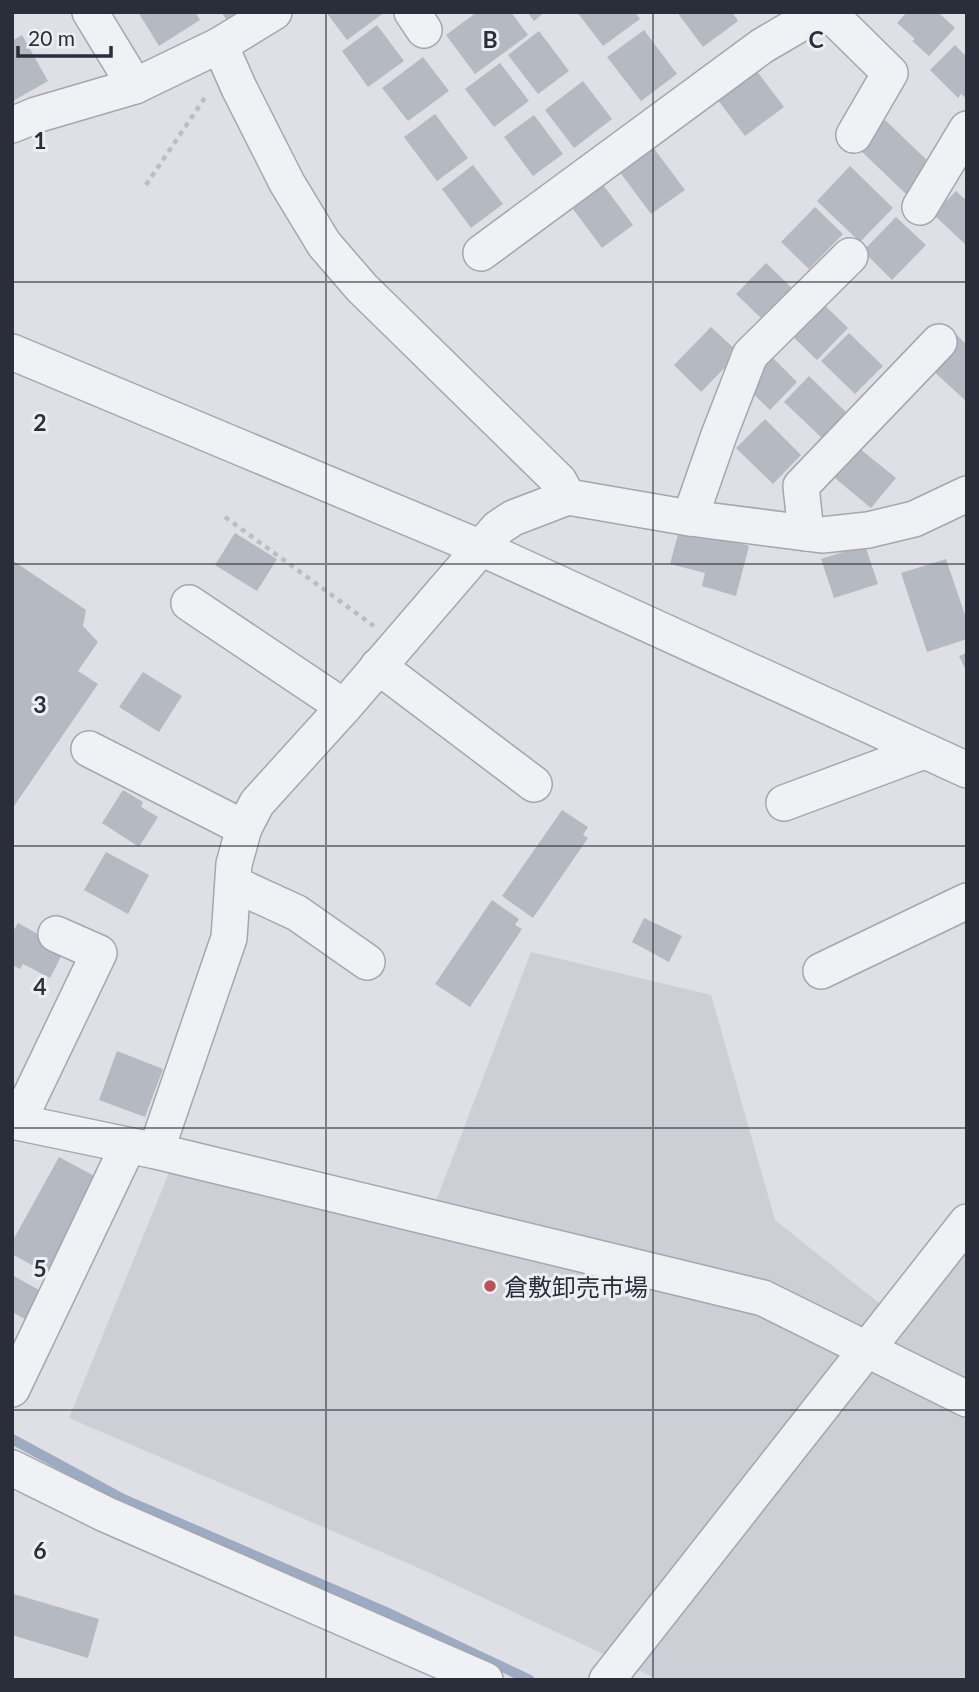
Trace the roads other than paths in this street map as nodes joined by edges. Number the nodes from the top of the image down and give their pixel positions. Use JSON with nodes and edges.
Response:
{"nodes":[{"id":1,"x":90,"y":12,"type":"edge"},
{"id":2,"x":274,"y":12,"type":"edge"},
{"id":3,"x":820,"y":12,"type":"edge"},
{"id":4,"x":828,"y":12,"type":"edge"},
{"id":5,"x":224,"y":54,"type":"junction"},
{"id":6,"x":135,"y":86,"type":"junction"},
{"id":7,"x":12,"y":125,"type":"edge"},
{"id":8,"x":967,"y":129,"type":"edge"},
{"id":9,"x":855,"y":135,"type":"dead end"},
{"id":10,"x":920,"y":207,"type":"dead end"},
{"id":11,"x":481,"y":253,"type":"dead end"},
{"id":12,"x":850,"y":256,"type":"dead end"},
{"id":13,"x":939,"y":342,"type":"dead end"},
{"id":14,"x":12,"y":352,"type":"edge"},
{"id":15,"x":967,"y":494,"type":"edge"},
{"id":16,"x":568,"y":497,"type":"junction"},
{"id":17,"x":690,"y":518,"type":"junction"},
{"id":18,"x":806,"y":533,"type":"junction"},
{"id":19,"x":481,"y":548,"type":"junction"},
{"id":20,"x":189,"y":603,"type":"dead end"},
{"id":21,"x":388,"y":655,"type":"junction"},
{"id":22,"x":344,"y":707,"type":"junction"},
{"id":23,"x":89,"y":749,"type":"dead end"},
{"id":24,"x":924,"y":751,"type":"junction"},
{"id":25,"x":967,"y":770,"type":"edge"},
{"id":26,"x":534,"y":784,"type":"dead end"},
{"id":27,"x":784,"y":803,"type":"dead end"},
{"id":28,"x":244,"y":828,"type":"junction"},
{"id":29,"x":234,"y":884,"type":"junction"},
{"id":30,"x":967,"y":901,"type":"edge"},
{"id":31,"x":56,"y":934,"type":"dead end"},
{"id":32,"x":367,"y":962,"type":"dead end"},
{"id":33,"x":821,"y":971,"type":"dead end"},
{"id":34,"x":15,"y":1122,"type":"edge"},
{"id":35,"x":142,"y":1149,"type":"junction"},
{"id":36,"x":967,"y":1222,"type":"edge"},
{"id":37,"x":866,"y":1348,"type":"junction"},
{"id":38,"x":12,"y":1389,"type":"edge"},
{"id":39,"x":967,"y":1399,"type":"edge"},
{"id":40,"x":12,"y":1468,"type":"edge"},
{"id":41,"x":485,"y":1680,"type":"edge"},
{"id":42,"x":607,"y":1680,"type":"edge"}],
"edges":[{"from":1,"to":6,"type":"street"},
{"from":2,"to":5,"type":"street"},
{"from":3,"to":11,"type":"street"},
{"from":4,"to":9,"type":"street"},
{"from":5,"to":6,"type":"street"},
{"from":5,"to":16,"type":"street"},
{"from":6,"to":7,"type":"street"},
{"from":8,"to":10,"type":"street"},
{"from":12,"to":17,"type":"street"},
{"from":13,"to":18,"type":"street"},
{"from":14,"to":19,"type":"street"},
{"from":15,"to":18,"type":"street"},
{"from":16,"to":17,"type":"street"},
{"from":16,"to":19,"type":"street"},
{"from":17,"to":18,"type":"street"},
{"from":19,"to":21,"type":"street"},
{"from":19,"to":24,"type":"street"},
{"from":20,"to":22,"type":"street"},
{"from":21,"to":22,"type":"street"},
{"from":21,"to":26,"type":"street"},
{"from":22,"to":28,"type":"street"},
{"from":23,"to":28,"type":"street"},
{"from":24,"to":25,"type":"street"},
{"from":24,"to":27,"type":"street"},
{"from":28,"to":29,"type":"street"},
{"from":29,"to":32,"type":"street"},
{"from":29,"to":35,"type":"street"},
{"from":30,"to":33,"type":"street"},
{"from":31,"to":34,"type":"street"},
{"from":34,"to":35,"type":"street"},
{"from":35,"to":37,"type":"street"},
{"from":35,"to":38,"type":"street"},
{"from":36,"to":37,"type":"street"},
{"from":37,"to":39,"type":"street"},
{"from":37,"to":42,"type":"street"},
{"from":40,"to":41,"type":"street"}]}
